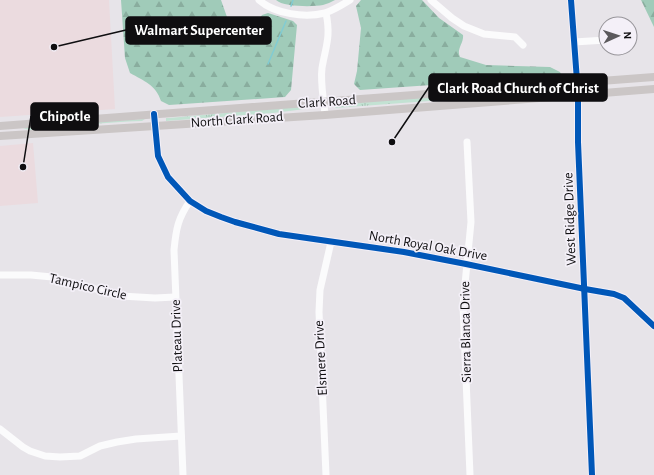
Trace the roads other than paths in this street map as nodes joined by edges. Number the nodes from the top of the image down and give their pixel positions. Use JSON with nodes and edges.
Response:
{"nodes":[{"id":1,"x":259,"y":0,"type":"edge"},
{"id":2,"x":350,"y":0,"type":"edge"},
{"id":3,"x":431,"y":0,"type":"edge"},
{"id":4,"x":571,"y":0,"type":"edge"},
{"id":5,"x":326,"y":13,"type":"junction"},
{"id":6,"x":598,"y":40,"type":"edge"},
{"id":7,"x":574,"y":42,"type":"junction"},
{"id":8,"x":523,"y":45,"type":"dead end"},
{"id":9,"x":654,"y":77,"type":"edge"},
{"id":10,"x":577,"y":82,"type":"junction"},
{"id":11,"x":654,"y":89,"type":"edge"},
{"id":12,"x":578,"y":94,"type":"junction"},
{"id":13,"x":324,"y":102,"type":"junction"},
{"id":14,"x":154,"y":114,"type":"junction"},
{"id":15,"x":325,"y":114,"type":"junction"},
{"id":16,"x":12,"y":125,"type":"junction"},
{"id":17,"x":0,"y":126,"type":"edge"},
{"id":18,"x":156,"y":126,"type":"junction"},
{"id":19,"x":13,"y":135,"type":"junction"},
{"id":20,"x":0,"y":136,"type":"edge"},
{"id":21,"x":467,"y":142,"type":"dead end"},
{"id":22,"x":190,"y":201,"type":"junction"},
{"id":23,"x":331,"y":242,"type":"junction"},
{"id":24,"x":466,"y":264,"type":"junction"},
{"id":25,"x":0,"y":275,"type":"edge"},
{"id":26,"x":585,"y":289,"type":"junction"},
{"id":27,"x":175,"y":297,"type":"junction"},
{"id":28,"x":654,"y":326,"type":"edge"},
{"id":29,"x":0,"y":429,"type":"edge"},
{"id":30,"x":181,"y":436,"type":"junction"},
{"id":31,"x":183,"y":475,"type":"edge"},
{"id":32,"x":326,"y":475,"type":"edge"},
{"id":33,"x":470,"y":475,"type":"edge"},
{"id":34,"x":592,"y":475,"type":"edge"}],
"edges":[{"from":1,"to":5,"type":"street"},
{"from":2,"to":5,"type":"street"},
{"from":3,"to":8,"type":"street"},
{"from":4,"to":7,"type":"street","name":"West Ridge Drive"},
{"from":5,"to":13,"type":"street"},
{"from":6,"to":7,"type":"street"},
{"from":7,"to":10,"type":"street","name":"West Ridge Drive"},
{"from":9,"to":10,"type":"main road","name":"Clark Road"},
{"from":10,"to":12,"type":"street","name":"West Ridge Drive"},
{"from":10,"to":13,"type":"main road","name":"Clark Road"},
{"from":11,"to":12,"type":"main road","name":"North Clark Road"},
{"from":12,"to":15,"type":"main road","name":"North Clark Road"},
{"from":12,"to":26,"type":"street","name":"West Ridge Drive"},
{"from":13,"to":14,"type":"main road","name":"Clark Road"},
{"from":13,"to":15,"type":"street"},
{"from":14,"to":16,"type":"main road","name":"Clark Road"},
{"from":14,"to":18,"type":"street","name":"North Royal Oak Drive"},
{"from":15,"to":18,"type":"main road","name":"North Clark Road"},
{"from":16,"to":17,"type":"main road","name":"Clark Road"},
{"from":16,"to":19,"type":"main road"},
{"from":18,"to":19,"type":"main road","name":"North Clark Road"},
{"from":18,"to":22,"type":"street","name":"North Royal Oak Drive"},
{"from":19,"to":20,"type":"main road","name":"North Clark Road"},
{"from":21,"to":24,"type":"street","name":"Sierra Blanca Drive"},
{"from":22,"to":23,"type":"street","name":"North Royal Oak Drive"},
{"from":22,"to":27,"type":"street","name":"Plateau Drive"},
{"from":23,"to":24,"type":"street","name":"North Royal Oak Drive"},
{"from":23,"to":32,"type":"street","name":"Elsmere Drive"},
{"from":24,"to":26,"type":"street","name":"North Royal Oak Drive"},
{"from":24,"to":33,"type":"street","name":"Sierra Blanca Drive"},
{"from":25,"to":27,"type":"street","name":"Tampico Circle"},
{"from":26,"to":28,"type":"street","name":"North Royal Oak Drive"},
{"from":26,"to":34,"type":"street","name":"West Ridge Drive"},
{"from":27,"to":30,"type":"street","name":"Plateau Drive"},
{"from":29,"to":30,"type":"street"},
{"from":30,"to":31,"type":"street","name":"Plateau Drive"}]}
